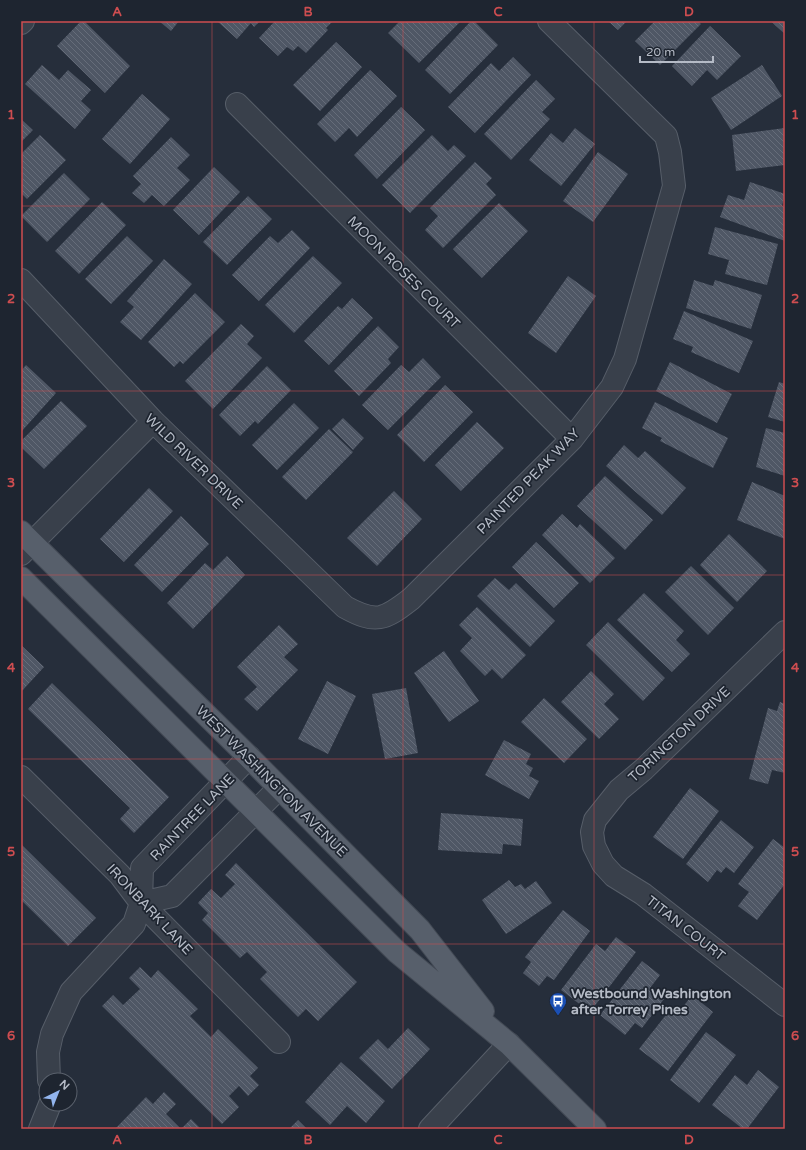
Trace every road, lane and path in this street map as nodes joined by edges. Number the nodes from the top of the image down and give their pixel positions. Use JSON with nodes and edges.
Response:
{"nodes":[{"id":1,"x":23,"y":21,"type":"edge"},
{"id":2,"x":549,"y":21,"type":"edge"},
{"id":3,"x":21,"y":23,"type":"edge"},
{"id":4,"x":237,"y":104,"type":"dead end"},
{"id":5,"x":21,"y":280,"type":"edge"},
{"id":6,"x":153,"y":421,"type":"junction"},
{"id":7,"x":572,"y":439,"type":"junction"},
{"id":8,"x":25,"y":543,"type":"edge"},
{"id":9,"x":21,"y":578,"type":"edge"},
{"id":10,"x":382,"y":618,"type":"joint"},
{"id":11,"x":781,"y":642,"type":"edge"},
{"id":12,"x":249,"y":757,"type":"junction"},
{"id":13,"x":21,"y":776,"type":"edge"},
{"id":14,"x":226,"y":781,"type":"junction"},
{"id":15,"x":279,"y":788,"type":"junction"},
{"id":16,"x":255,"y":812,"type":"junction"},
{"id":17,"x":594,"y":846,"type":"joint"},
{"id":18,"x":141,"y":903,"type":"junction"},
{"id":19,"x":785,"y":1005,"type":"edge"},
{"id":20,"x":278,"y":1042,"type":"dead end"},
{"id":21,"x":509,"y":1044,"type":"junction"},
{"id":22,"x":49,"y":1072,"type":"edge"},
{"id":23,"x":47,"y":1112,"type":"edge"},
{"id":24,"x":40,"y":1129,"type":"edge"},
{"id":25,"x":430,"y":1129,"type":"edge"},
{"id":26,"x":595,"y":1129,"type":"edge"}],
"edges":[{"from":1,"to":3,"type":"street"},
{"from":2,"to":7,"type":"street","name":"PAINTED PEAK WAY"},
{"from":4,"to":7,"type":"street","name":"MOON ROSES COURT"},
{"from":5,"to":6,"type":"street","name":"WILD RIVER DRIVE"},
{"from":6,"to":8,"type":"street"},
{"from":6,"to":10,"type":"street","name":"WILD RIVER DRIVE"},
{"from":7,"to":10,"type":"street","name":"PAINTED PEAK WAY"},
{"from":8,"to":12,"type":"main road","name":"WEST WASHINGTON AVENUE"},
{"from":9,"to":14,"type":"main road","name":"WEST WASHINGTON AVENUE"},
{"from":11,"to":17,"type":"street","name":"TORINGTON DRIVE"},
{"from":12,"to":14,"type":"street","name":"RAINTREE LANE"},
{"from":12,"to":15,"type":"main road","name":"WEST WASHINGTON AVENUE"},
{"from":13,"to":18,"type":"street","name":"IRONBARK LANE"},
{"from":14,"to":16,"type":"main road","name":"WEST WASHINGTON AVENUE"},
{"from":14,"to":18,"type":"street","name":"RAINTREE LANE"},
{"from":15,"to":16,"type":"street"},
{"from":15,"to":21,"type":"main road","name":"WEST WASHINGTON AVENUE"},
{"from":16,"to":18,"type":"street"},
{"from":16,"to":21,"type":"main road","name":"WEST WASHINGTON AVENUE"},
{"from":17,"to":19,"type":"street","name":"TITAN COURT"},
{"from":18,"to":20,"type":"street","name":"IRONBARK LANE"},
{"from":18,"to":22,"type":"street","name":"RAINTREE LANE"},
{"from":21,"to":25,"type":"street"},
{"from":21,"to":26,"type":"main road","name":"WEST WASHINGTON AVENUE"},
{"from":23,"to":24,"type":"street"}]}
